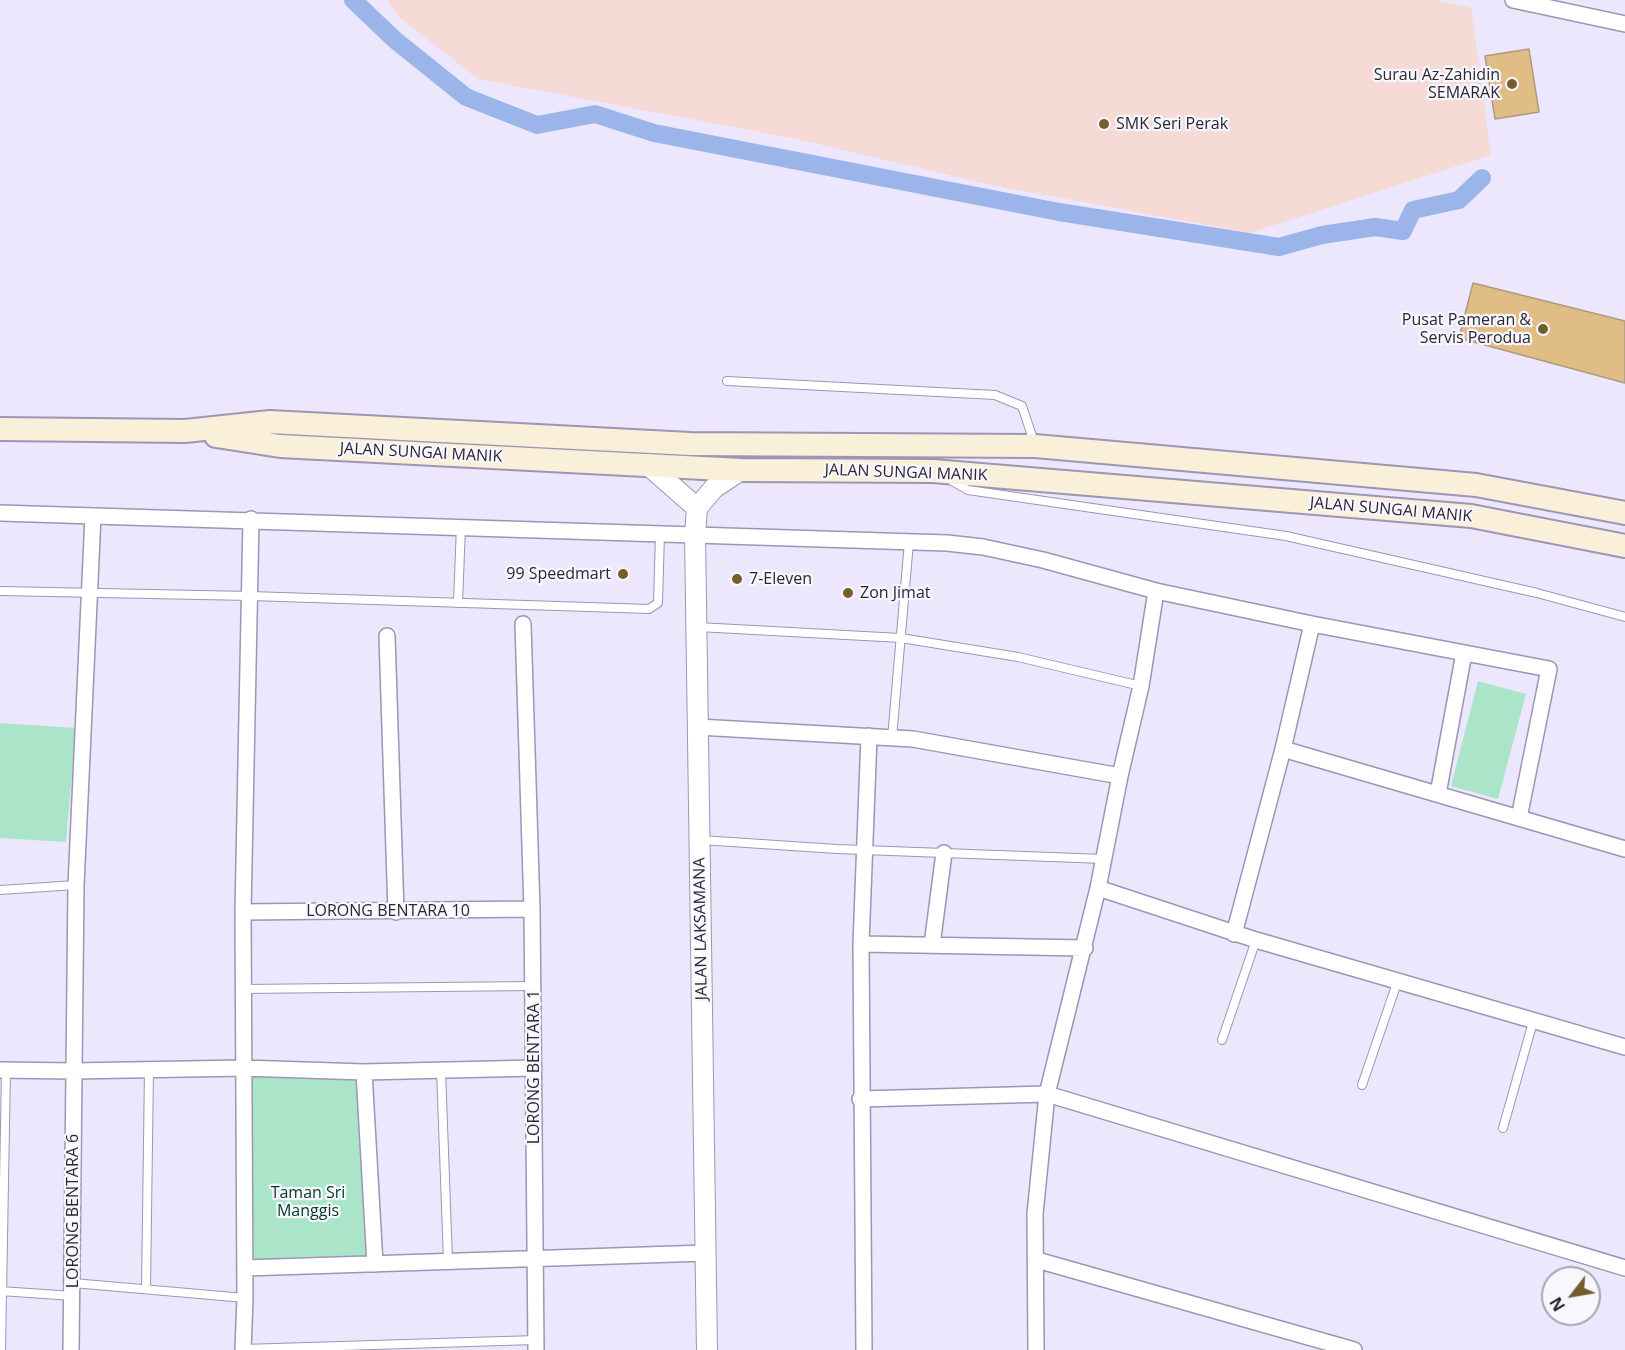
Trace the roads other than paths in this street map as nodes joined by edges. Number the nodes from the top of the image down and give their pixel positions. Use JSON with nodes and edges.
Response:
{"nodes":[{"id":1,"x":1513,"y":0,"type":"edge"},
{"id":2,"x":1625,"y":24,"type":"edge"},
{"id":3,"x":727,"y":381,"type":"dead end"},
{"id":4,"x":0,"y":429,"type":"edge"},
{"id":5,"x":184,"y":431,"type":"junction"},
{"id":6,"x":1035,"y":446,"type":"junction"},
{"id":7,"x":647,"y":464,"type":"junction"},
{"id":8,"x":741,"y":470,"type":"junction"},
{"id":9,"x":933,"y":471,"type":"junction"},
{"id":10,"x":697,"y":508,"type":"junction"},
{"id":11,"x":0,"y":513,"type":"edge"},
{"id":12,"x":1625,"y":513,"type":"edge"},
{"id":13,"x":93,"y":516,"type":"junction"},
{"id":14,"x":251,"y":519,"type":"junction"},
{"id":15,"x":461,"y":526,"type":"junction"},
{"id":16,"x":660,"y":532,"type":"junction"},
{"id":17,"x":695,"y":534,"type":"junction"},
{"id":18,"x":909,"y":542,"type":"junction"},
{"id":19,"x":1625,"y":546,"type":"edge"},
{"id":20,"x":0,"y":591,"type":"edge"},
{"id":21,"x":1156,"y":591,"type":"junction"},
{"id":22,"x":90,"y":592,"type":"junction"},
{"id":23,"x":250,"y":596,"type":"junction"},
{"id":24,"x":458,"y":603,"type":"junction"},
{"id":25,"x":1625,"y":617,"type":"edge"},
{"id":26,"x":523,"y":624,"type":"dead end"},
{"id":27,"x":1312,"y":624,"type":"junction"},
{"id":28,"x":697,"y":627,"type":"junction"},
{"id":29,"x":387,"y":636,"type":"dead end"},
{"id":30,"x":901,"y":638,"type":"junction"},
{"id":31,"x":1464,"y":653,"type":"junction"},
{"id":32,"x":1141,"y":686,"type":"junction"},
{"id":33,"x":698,"y":728,"type":"junction"},
{"id":34,"x":869,"y":736,"type":"junction"},
{"id":35,"x":892,"y":738,"type":"junction"},
{"id":36,"x":1283,"y":749,"type":"junction"},
{"id":37,"x":1120,"y":776,"type":"junction"},
{"id":38,"x":1438,"y":794,"type":"junction"},
{"id":39,"x":1519,"y":818,"type":"junction"},
{"id":40,"x":700,"y":840,"type":"junction"},
{"id":41,"x":1625,"y":849,"type":"edge"},
{"id":42,"x":864,"y":850,"type":"junction"},
{"id":43,"x":944,"y":853,"type":"junction"},
{"id":44,"x":1104,"y":860,"type":"junction"},
{"id":45,"x":76,"y":885,"type":"junction"},
{"id":46,"x":1098,"y":888,"type":"junction"},
{"id":47,"x":0,"y":890,"type":"edge"},
{"id":48,"x":532,"y":909,"type":"junction"},
{"id":49,"x":243,"y":912,"type":"junction"},
{"id":50,"x":396,"y":912,"type":"junction"},
{"id":51,"x":1234,"y":934,"type":"junction"},
{"id":52,"x":1256,"y":940,"type":"junction"},
{"id":53,"x":861,"y":944,"type":"junction"},
{"id":54,"x":932,"y":945,"type":"junction"},
{"id":55,"x":1085,"y":948,"type":"junction"},
{"id":56,"x":1398,"y":980,"type":"junction"},
{"id":57,"x":533,"y":986,"type":"junction"},
{"id":58,"x":243,"y":989,"type":"junction"},
{"id":59,"x":1533,"y":1022,"type":"junction"},
{"id":60,"x":1222,"y":1040,"type":"dead end"},
{"id":61,"x":1625,"y":1047,"type":"edge"},
{"id":62,"x":243,"y":1068,"type":"junction"},
{"id":63,"x":534,"y":1068,"type":"junction"},
{"id":64,"x":3,"y":1070,"type":"edge"},
{"id":65,"x":149,"y":1070,"type":"junction"},
{"id":66,"x":441,"y":1070,"type":"junction"},
{"id":67,"x":73,"y":1071,"type":"junction"},
{"id":68,"x":364,"y":1072,"type":"junction"},
{"id":69,"x":1362,"y":1085,"type":"dead end"},
{"id":70,"x":1047,"y":1094,"type":"junction"},
{"id":71,"x":860,"y":1099,"type":"junction"},
{"id":72,"x":1503,"y":1128,"type":"dead end"},
{"id":73,"x":706,"y":1253,"type":"junction"},
{"id":74,"x":535,"y":1259,"type":"junction"},
{"id":75,"x":1036,"y":1260,"type":"junction"},
{"id":76,"x":448,"y":1261,"type":"junction"},
{"id":77,"x":375,"y":1264,"type":"junction"},
{"id":78,"x":245,"y":1268,"type":"junction"},
{"id":79,"x":1625,"y":1268,"type":"edge"},
{"id":80,"x":146,"y":1289,"type":"junction"},
{"id":81,"x":73,"y":1290,"type":"junction"},
{"id":82,"x":1,"y":1291,"type":"edge"},
{"id":83,"x":245,"y":1298,"type":"junction"},
{"id":84,"x":536,"y":1345,"type":"edge"},
{"id":85,"x":243,"y":1349,"type":"edge"},
{"id":86,"x":1,"y":1350,"type":"edge"},
{"id":87,"x":71,"y":1350,"type":"edge"},
{"id":88,"x":707,"y":1350,"type":"edge"},
{"id":89,"x":864,"y":1350,"type":"edge"},
{"id":90,"x":1036,"y":1350,"type":"edge"},
{"id":91,"x":1354,"y":1350,"type":"edge"}],
"edges":[{"from":1,"to":2,"type":"street"},
{"from":3,"to":6,"type":"lane"},
{"from":4,"to":5,"type":"main road","name":"JALAN SUNGAI MANIK"},
{"from":5,"to":6,"type":"main road","name":"JALAN SUNGAI MANIK"},
{"from":5,"to":7,"type":"main road","name":"JALAN SUNGAI MANIK"},
{"from":6,"to":12,"type":"main road","name":"JALAN SUNGAI MANIK"},
{"from":7,"to":8,"type":"main road","name":"JALAN SUNGAI MANIK"},
{"from":7,"to":10,"type":"street"},
{"from":8,"to":9,"type":"main road","name":"JALAN SUNGAI MANIK"},
{"from":8,"to":10,"type":"street"},
{"from":9,"to":19,"type":"main road","name":"JALAN SUNGAI MANIK"},
{"from":9,"to":25,"type":"lane"},
{"from":10,"to":17,"type":"street","name":"JALAN LAKSAMANA"},
{"from":11,"to":13,"type":"street"},
{"from":13,"to":14,"type":"street"},
{"from":13,"to":22,"type":"street","name":"LORONG BENTARA 6"},
{"from":14,"to":15,"type":"street"},
{"from":14,"to":23,"type":"street"},
{"from":15,"to":16,"type":"street"},
{"from":15,"to":24,"type":"lane"},
{"from":16,"to":17,"type":"street"},
{"from":16,"to":24,"type":"lane"},
{"from":17,"to":18,"type":"street"},
{"from":17,"to":28,"type":"street","name":"JALAN LAKSAMANA"},
{"from":18,"to":21,"type":"street"},
{"from":18,"to":30,"type":"lane"},
{"from":20,"to":22,"type":"lane"},
{"from":21,"to":27,"type":"street"},
{"from":21,"to":32,"type":"street"},
{"from":22,"to":23,"type":"lane"},
{"from":22,"to":45,"type":"street","name":"LORONG BENTARA 6"},
{"from":23,"to":24,"type":"lane"},
{"from":23,"to":49,"type":"street"},
{"from":26,"to":48,"type":"street","name":"LORONG BENTARA 1"},
{"from":27,"to":31,"type":"street"},
{"from":27,"to":36,"type":"street"},
{"from":28,"to":30,"type":"lane"},
{"from":28,"to":33,"type":"street","name":"JALAN LAKSAMANA"},
{"from":29,"to":50,"type":"street"},
{"from":30,"to":32,"type":"lane"},
{"from":30,"to":35,"type":"lane"},
{"from":31,"to":38,"type":"street"},
{"from":31,"to":39,"type":"street"},
{"from":32,"to":37,"type":"street"},
{"from":33,"to":34,"type":"street"},
{"from":33,"to":40,"type":"street","name":"JALAN LAKSAMANA"},
{"from":34,"to":35,"type":"street"},
{"from":34,"to":42,"type":"street"},
{"from":35,"to":37,"type":"street"},
{"from":36,"to":38,"type":"street"},
{"from":36,"to":51,"type":"street"},
{"from":37,"to":44,"type":"street"},
{"from":38,"to":39,"type":"street"},
{"from":39,"to":41,"type":"street"},
{"from":40,"to":42,"type":"lane"},
{"from":40,"to":73,"type":"street","name":"JALAN LAKSAMANA"},
{"from":42,"to":43,"type":"lane"},
{"from":42,"to":53,"type":"street"},
{"from":43,"to":44,"type":"lane"},
{"from":43,"to":54,"type":"street"},
{"from":44,"to":46,"type":"street"},
{"from":45,"to":47,"type":"lane"},
{"from":45,"to":67,"type":"street","name":"LORONG BENTARA 6"},
{"from":46,"to":51,"type":"street"},
{"from":46,"to":55,"type":"street"},
{"from":48,"to":50,"type":"street","name":"LORONG BENTARA 10"},
{"from":48,"to":57,"type":"street","name":"LORONG BENTARA 1"},
{"from":49,"to":50,"type":"street","name":"LORONG BENTARA 10"},
{"from":49,"to":58,"type":"street"},
{"from":51,"to":52,"type":"street"},
{"from":52,"to":56,"type":"street"},
{"from":52,"to":60,"type":"lane"},
{"from":53,"to":54,"type":"street"},
{"from":53,"to":71,"type":"street"},
{"from":54,"to":55,"type":"street"},
{"from":55,"to":70,"type":"street"},
{"from":56,"to":59,"type":"street"},
{"from":56,"to":69,"type":"lane"},
{"from":57,"to":58,"type":"lane"},
{"from":57,"to":63,"type":"street","name":"LORONG BENTARA 1"},
{"from":58,"to":62,"type":"street"},
{"from":59,"to":61,"type":"street"},
{"from":59,"to":72,"type":"lane"},
{"from":62,"to":65,"type":"street"},
{"from":62,"to":68,"type":"street"},
{"from":62,"to":78,"type":"street"},
{"from":63,"to":66,"type":"street"},
{"from":63,"to":74,"type":"street","name":"LORONG BENTARA 1"},
{"from":64,"to":67,"type":"street"},
{"from":64,"to":82,"type":"lane"},
{"from":65,"to":67,"type":"street"},
{"from":65,"to":80,"type":"lane"},
{"from":66,"to":68,"type":"street"},
{"from":66,"to":76,"type":"lane"},
{"from":67,"to":81,"type":"street","name":"LORONG BENTARA 6"},
{"from":68,"to":77,"type":"street"},
{"from":70,"to":71,"type":"street"},
{"from":70,"to":75,"type":"street"},
{"from":70,"to":79,"type":"street"},
{"from":71,"to":89,"type":"street"},
{"from":73,"to":74,"type":"street"},
{"from":73,"to":88,"type":"street","name":"JALAN LAKSAMANA"},
{"from":74,"to":76,"type":"street"},
{"from":74,"to":84,"type":"street","name":"LORONG BENTARA 1"},
{"from":75,"to":90,"type":"street"},
{"from":75,"to":91,"type":"street"},
{"from":76,"to":77,"type":"street"},
{"from":77,"to":78,"type":"street"},
{"from":78,"to":83,"type":"street"},
{"from":80,"to":81,"type":"lane"},
{"from":80,"to":83,"type":"lane"},
{"from":81,"to":82,"type":"lane"},
{"from":81,"to":87,"type":"street","name":"LORONG BENTARA 6"},
{"from":82,"to":86,"type":"lane"},
{"from":83,"to":85,"type":"street"},
{"from":84,"to":85,"type":"lane"}]}
